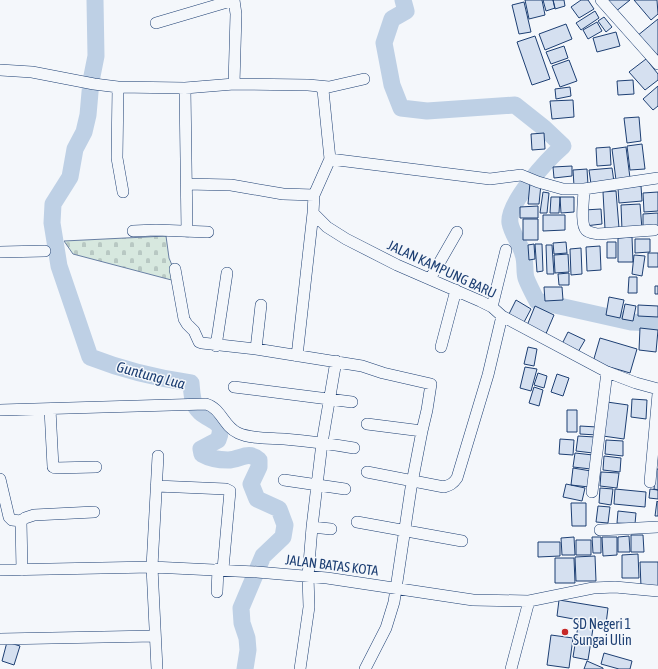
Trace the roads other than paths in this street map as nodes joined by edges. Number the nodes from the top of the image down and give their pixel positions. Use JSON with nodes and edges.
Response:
{"nodes":[{"id":1,"x":234,"y":0,"type":"edge"},
{"id":2,"x":601,"y":0,"type":"edge"},
{"id":3,"x":156,"y":22,"type":"dead end"},
{"id":4,"x":658,"y":63,"type":"edge"},
{"id":5,"x":0,"y":70,"type":"edge"},
{"id":6,"x":364,"y":79,"type":"dead end"},
{"id":7,"x":234,"y":84,"type":"junction"},
{"id":8,"x":319,"y":86,"type":"junction"},
{"id":9,"x":118,"y":87,"type":"junction"},
{"id":10,"x":185,"y":88,"type":"junction"},
{"id":11,"x":330,"y":159,"type":"junction"},
{"id":12,"x":658,"y":178,"type":"edge"},
{"id":13,"x":186,"y":184,"type":"junction"},
{"id":14,"x":584,"y":189,"type":"junction"},
{"id":15,"x":123,"y":192,"type":"dead end"},
{"id":16,"x":314,"y":194,"type":"junction"},
{"id":17,"x":314,"y":213,"type":"junction"},
{"id":18,"x":654,"y":230,"type":"dead end"},
{"id":19,"x":133,"y":231,"type":"dead end"},
{"id":20,"x":187,"y":232,"type":"junction"},
{"id":21,"x":208,"y":232,"type":"dead end"},
{"id":22,"x":457,"y":232,"type":"dead end"},
{"id":23,"x":506,"y":250,"type":"dead end"},
{"id":24,"x":45,"y":251,"type":"dead end"},
{"id":25,"x":0,"y":252,"type":"edge"},
{"id":26,"x":175,"y":269,"type":"dead end"},
{"id":27,"x":226,"y":273,"type":"dead end"},
{"id":28,"x":430,"y":279,"type":"junction"},
{"id":29,"x":456,"y":290,"type":"junction"},
{"id":30,"x":261,"y":305,"type":"dead end"},
{"id":31,"x":492,"y":307,"type":"junction"},
{"id":32,"x":502,"y":316,"type":"junction"},
{"id":33,"x":216,"y":346,"type":"junction"},
{"id":34,"x":441,"y":347,"type":"dead end"},
{"id":35,"x":256,"y":349,"type":"junction"},
{"id":36,"x":297,"y":356,"type":"junction"},
{"id":37,"x":336,"y":362,"type":"junction"},
{"id":38,"x":607,"y":372,"type":"junction"},
{"id":39,"x":234,"y":387,"type":"dead end"},
{"id":40,"x":658,"y":389,"type":"edge"},
{"id":41,"x":658,"y":394,"type":"edge"},
{"id":42,"x":330,"y":399,"type":"junction"},
{"id":43,"x":352,"y":402,"type":"dead end"},
{"id":44,"x":50,"y":409,"type":"junction"},
{"id":45,"x":0,"y":410,"type":"edge"},
{"id":46,"x":367,"y":424,"type":"dead end"},
{"id":47,"x":422,"y":431,"type":"junction"},
{"id":48,"x":322,"y":443,"type":"junction"},
{"id":49,"x":354,"y":448,"type":"dead end"},
{"id":50,"x":158,"y":456,"type":"dead end"},
{"id":51,"x":96,"y":467,"type":"dead end"},
{"id":52,"x":367,"y":472,"type":"dead end"},
{"id":53,"x":0,"y":480,"type":"edge"},
{"id":54,"x":284,"y":480,"type":"dead end"},
{"id":55,"x":413,"y":480,"type":"junction"},
{"id":56,"x":650,"y":482,"type":"dead end"},
{"id":57,"x":317,"y":485,"type":"junction"},
{"id":58,"x":156,"y":486,"type":"junction"},
{"id":59,"x":345,"y":489,"type":"dead end"},
{"id":60,"x":592,"y":492,"type":"dead end"},
{"id":61,"x":94,"y":512,"type":"dead end"},
{"id":62,"x":21,"y":521,"type":"junction"},
{"id":63,"x":357,"y":522,"type":"dead end"},
{"id":64,"x":312,"y":527,"type":"junction"},
{"id":65,"x":658,"y":527,"type":"edge"},
{"id":66,"x":331,"y":530,"type":"dead end"},
{"id":67,"x":404,"y":530,"type":"junction"},
{"id":68,"x":600,"y":530,"type":"dead end"},
{"id":69,"x":462,"y":541,"type":"dead end"},
{"id":70,"x":152,"y":567,"type":"junction"},
{"id":71,"x":220,"y":569,"type":"junction"},
{"id":72,"x":0,"y":570,"type":"edge"},
{"id":73,"x":22,"y":570,"type":"junction"},
{"id":74,"x":308,"y":576,"type":"junction"},
{"id":75,"x":396,"y":588,"type":"junction"},
{"id":76,"x":658,"y":591,"type":"edge"},
{"id":77,"x":216,"y":592,"type":"dead end"},
{"id":78,"x":529,"y":601,"type":"junction"},
{"id":79,"x":155,"y":636,"type":"junction"},
{"id":80,"x":0,"y":639,"type":"edge"},
{"id":81,"x":157,"y":669,"type":"edge"},
{"id":82,"x":300,"y":669,"type":"edge"},
{"id":83,"x":365,"y":669,"type":"edge"},
{"id":84,"x":511,"y":669,"type":"edge"}],
"edges":[{"from":1,"to":3,"type":"street"},
{"from":1,"to":7,"type":"street"},
{"from":2,"to":4,"type":"street"},
{"from":5,"to":9,"type":"street"},
{"from":6,"to":8,"type":"street"},
{"from":7,"to":8,"type":"street"},
{"from":7,"to":10,"type":"street"},
{"from":8,"to":11,"type":"street"},
{"from":9,"to":10,"type":"street"},
{"from":9,"to":15,"type":"street"},
{"from":10,"to":13,"type":"street"},
{"from":11,"to":14,"type":"street"},
{"from":11,"to":16,"type":"street"},
{"from":12,"to":14,"type":"street"},
{"from":13,"to":16,"type":"street"},
{"from":13,"to":20,"type":"street"},
{"from":14,"to":18,"type":"street"},
{"from":16,"to":17,"type":"street"},
{"from":17,"to":28,"type":"street","name":"JALAN KAMPUNG BARU"},
{"from":17,"to":36,"type":"street"},
{"from":19,"to":20,"type":"street"},
{"from":20,"to":21,"type":"street"},
{"from":22,"to":28,"type":"street"},
{"from":23,"to":31,"type":"street"},
{"from":24,"to":25,"type":"street"},
{"from":26,"to":33,"type":"street"},
{"from":27,"to":33,"type":"street"},
{"from":28,"to":29,"type":"street","name":"JALAN KAMPUNG BARU"},
{"from":29,"to":31,"type":"street","name":"JALAN KAMPUNG BARU"},
{"from":29,"to":34,"type":"street"},
{"from":30,"to":35,"type":"street"},
{"from":31,"to":32,"type":"street","name":"JALAN KAMPUNG BARU"},
{"from":32,"to":38,"type":"street","name":"JALAN KAMPUNG BARU"},
{"from":32,"to":55,"type":"street"},
{"from":33,"to":35,"type":"street"},
{"from":35,"to":36,"type":"street"},
{"from":36,"to":37,"type":"street"},
{"from":37,"to":42,"type":"street"},
{"from":37,"to":47,"type":"street"},
{"from":38,"to":40,"type":"street","name":"JALAN KAMPUNG BARU"},
{"from":38,"to":60,"type":"street"},
{"from":39,"to":42,"type":"street"},
{"from":41,"to":56,"type":"street"},
{"from":42,"to":43,"type":"street"},
{"from":42,"to":48,"type":"street"},
{"from":44,"to":45,"type":"street"},
{"from":44,"to":48,"type":"street"},
{"from":44,"to":51,"type":"street"},
{"from":46,"to":47,"type":"street"},
{"from":47,"to":55,"type":"street"},
{"from":48,"to":49,"type":"street"},
{"from":48,"to":57,"type":"street"},
{"from":50,"to":58,"type":"street"},
{"from":52,"to":55,"type":"street"},
{"from":53,"to":62,"type":"street"},
{"from":54,"to":57,"type":"street"},
{"from":55,"to":67,"type":"street"},
{"from":57,"to":59,"type":"street"},
{"from":57,"to":64,"type":"street"},
{"from":58,"to":70,"type":"street"},
{"from":58,"to":71,"type":"street"},
{"from":61,"to":62,"type":"street"},
{"from":62,"to":73,"type":"street"},
{"from":63,"to":67,"type":"street"},
{"from":64,"to":66,"type":"street"},
{"from":64,"to":74,"type":"street"},
{"from":65,"to":68,"type":"street"},
{"from":67,"to":69,"type":"street"},
{"from":67,"to":75,"type":"street"},
{"from":70,"to":71,"type":"street","name":"JALAN BATAS KOTA"},
{"from":70,"to":73,"type":"street","name":"JALAN BATAS KOTA"},
{"from":70,"to":79,"type":"street"},
{"from":71,"to":74,"type":"street","name":"JALAN BATAS KOTA"},
{"from":71,"to":77,"type":"street"},
{"from":72,"to":73,"type":"street","name":"JALAN BATAS KOTA"},
{"from":74,"to":75,"type":"street","name":"JALAN BATAS KOTA"},
{"from":74,"to":82,"type":"street"},
{"from":75,"to":78,"type":"street","name":"JALAN BATAS KOTA"},
{"from":75,"to":83,"type":"street"},
{"from":76,"to":78,"type":"street","name":"JALAN BATAS KOTA"},
{"from":78,"to":84,"type":"street"},
{"from":79,"to":80,"type":"street"},
{"from":79,"to":81,"type":"street"}]}
